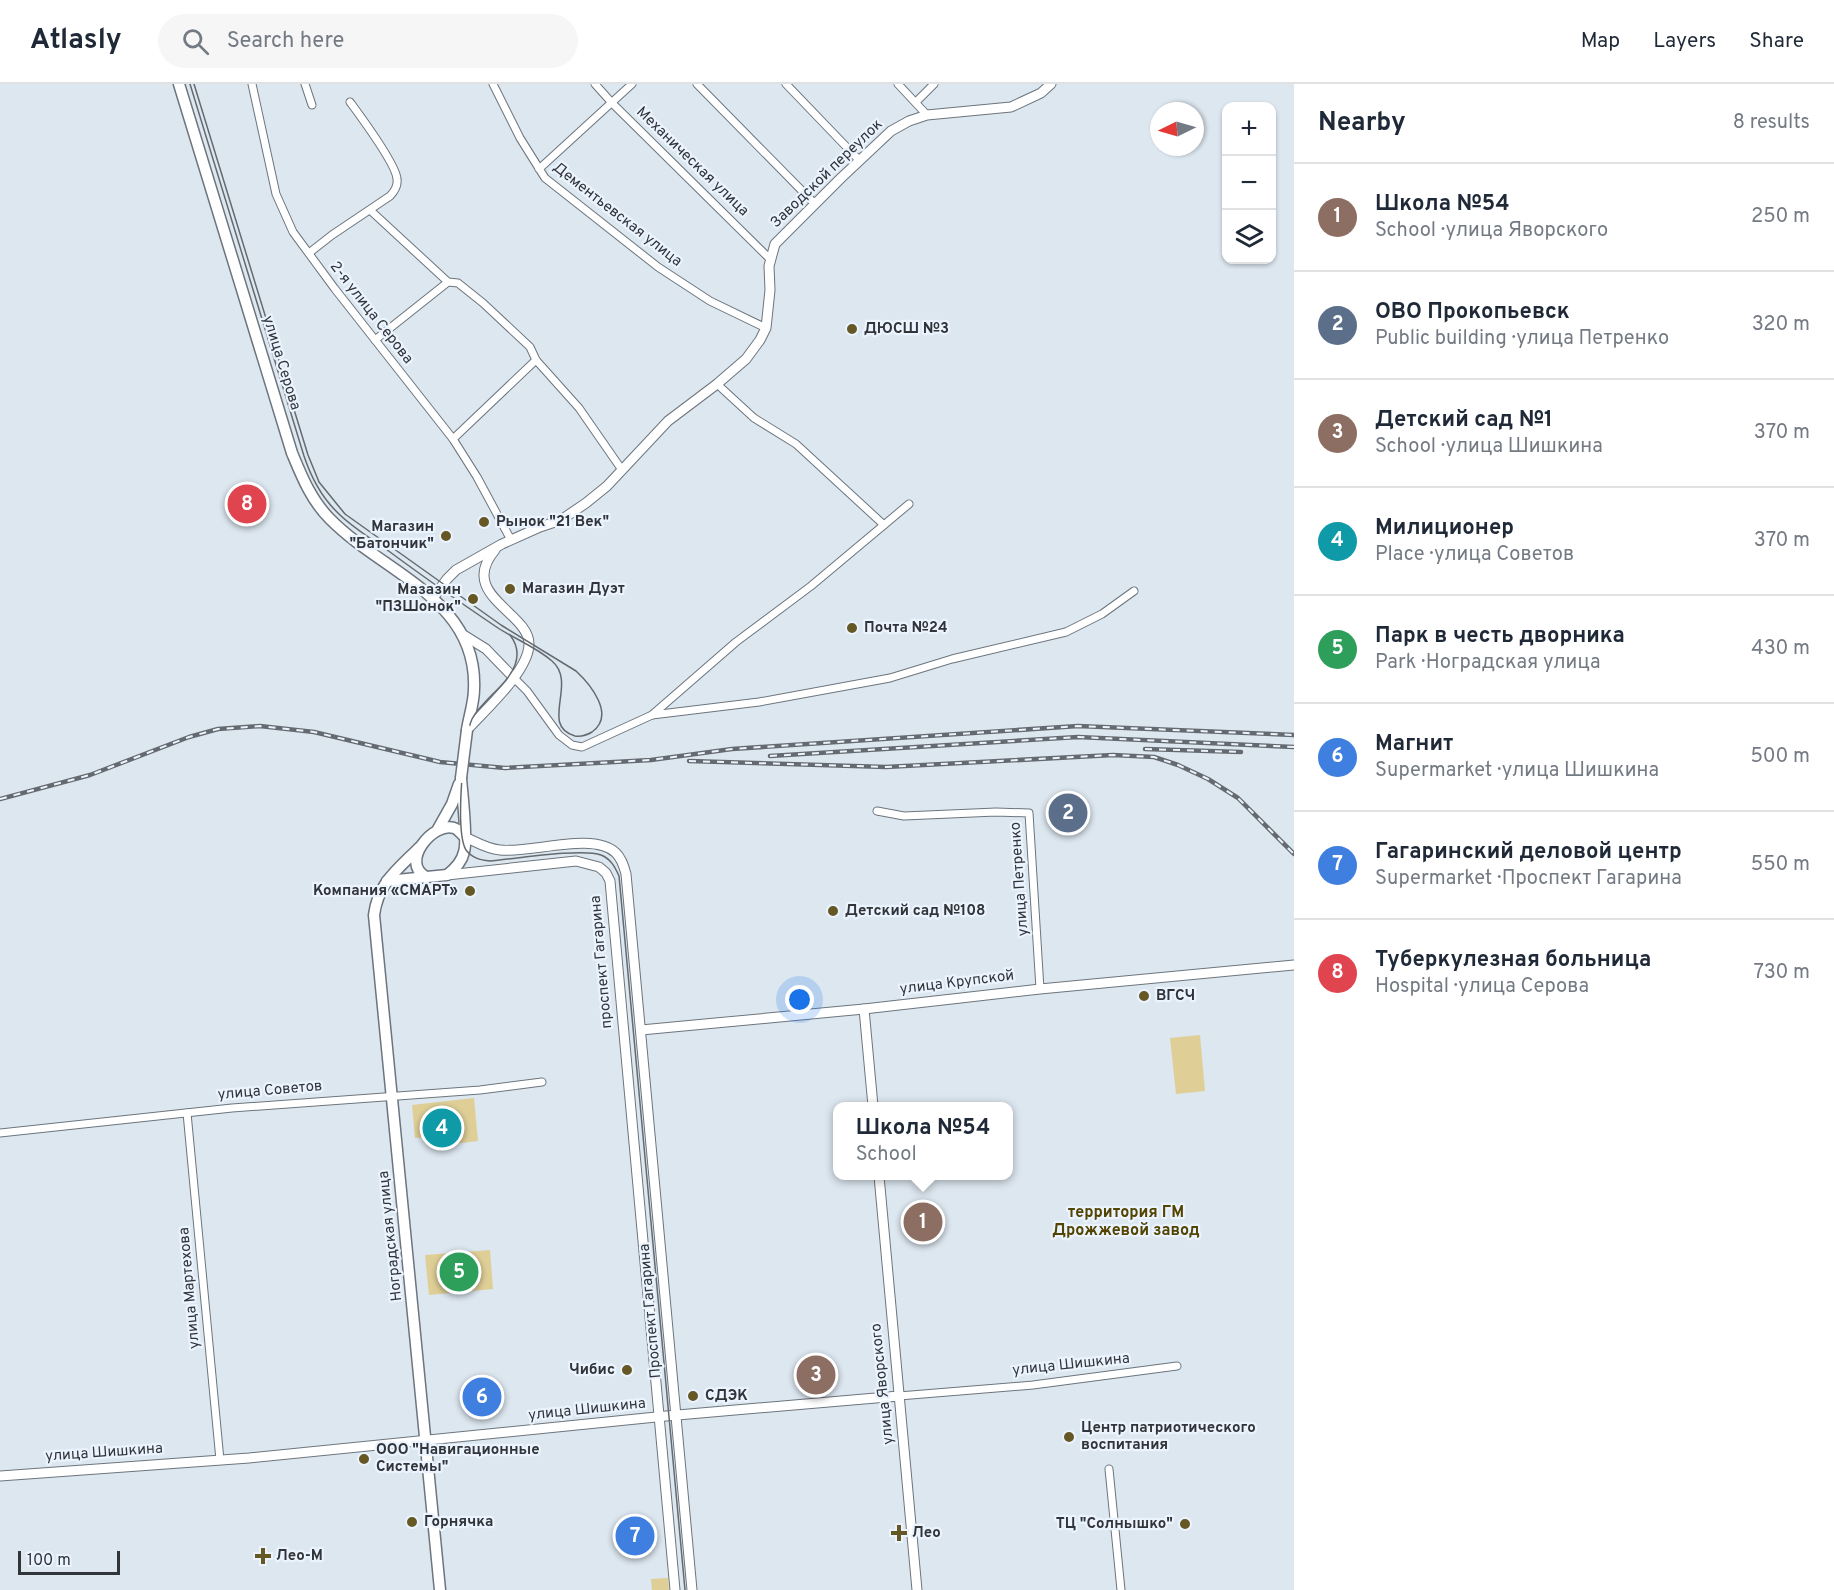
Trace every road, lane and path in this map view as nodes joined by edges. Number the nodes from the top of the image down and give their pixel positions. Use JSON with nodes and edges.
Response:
{"nodes":[{"id":1,"x":179,"y":84,"type":"edge"},
{"id":2,"x":252,"y":84,"type":"edge"},
{"id":3,"x":305,"y":84,"type":"edge"},
{"id":4,"x":493,"y":84,"type":"edge"},
{"id":5,"x":595,"y":84,"type":"edge"},
{"id":6,"x":632,"y":84,"type":"edge"},
{"id":7,"x":698,"y":84,"type":"edge"},
{"id":8,"x":786,"y":84,"type":"edge"},
{"id":9,"x":898,"y":84,"type":"edge"},
{"id":10,"x":934,"y":84,"type":"edge"},
{"id":11,"x":1051,"y":84,"type":"edge"},
{"id":12,"x":350,"y":102,"type":"dead end"},
{"id":13,"x":916,"y":102,"type":"junction"},
{"id":14,"x":612,"y":103,"type":"junction"},
{"id":15,"x":312,"y":105,"type":"dead end"},
{"id":16,"x":927,"y":115,"type":"junction"},
{"id":17,"x":860,"y":161,"type":"junction"},
{"id":18,"x":539,"y":169,"type":"junction"},
{"id":19,"x":815,"y":204,"type":"junction"},
{"id":20,"x":370,"y":210,"type":"junction"},
{"id":21,"x":309,"y":253,"type":"junction"},
{"id":22,"x":770,"y":259,"type":"junction"},
{"id":23,"x":448,"y":282,"type":"junction"},
{"id":24,"x":765,"y":328,"type":"junction"},
{"id":25,"x":375,"y":340,"type":"junction"},
{"id":26,"x":536,"y":360,"type":"junction"},
{"id":27,"x":717,"y":384,"type":"junction"},
{"id":28,"x":453,"y":439,"type":"junction"},
{"id":29,"x":622,"y":470,"type":"junction"},
{"id":30,"x":909,"y":504,"type":"dead end"},
{"id":31,"x":884,"y":525,"type":"junction"},
{"id":32,"x":511,"y":540,"type":"junction"},
{"id":33,"x":499,"y":546,"type":"junction"},
{"id":34,"x":1134,"y":591,"type":"dead end"},
{"id":35,"x":433,"y":598,"type":"junction"},
{"id":36,"x":462,"y":634,"type":"junction"},
{"id":37,"x":513,"y":677,"type":"junction"},
{"id":38,"x":652,"y":715,"type":"junction"},
{"id":39,"x":467,"y":730,"type":"junction"},
{"id":40,"x":461,"y":778,"type":"junction"},
{"id":41,"x":877,"y":811,"type":"dead end"},
{"id":42,"x":438,"y":829,"type":"junction"},
{"id":43,"x":465,"y":837,"type":"junction"},
{"id":44,"x":420,"y":847,"type":"junction"},
{"id":45,"x":447,"y":875,"type":"junction"},
{"id":46,"x":426,"y":877,"type":"junction"},
{"id":47,"x":386,"y":881,"type":"junction"},
{"id":48,"x":1294,"y":965,"type":"edge"},
{"id":49,"x":1040,"y":989,"type":"junction"},
{"id":50,"x":864,"y":1009,"type":"junction"},
{"id":51,"x":641,"y":1030,"type":"junction"},
{"id":52,"x":624,"y":1031,"type":"junction"},
{"id":53,"x":627,"y":1068,"type":"joint"},
{"id":54,"x":542,"y":1082,"type":"dead end"},
{"id":55,"x":392,"y":1095,"type":"junction"},
{"id":56,"x":873,"y":1102,"type":"edge"},
{"id":57,"x":186,"y":1113,"type":"junction"},
{"id":58,"x":0,"y":1133,"type":"edge"},
{"id":59,"x":879,"y":1180,"type":"edge"},
{"id":60,"x":1177,"y":1366,"type":"dead end"},
{"id":61,"x":899,"y":1396,"type":"junction"},
{"id":62,"x":676,"y":1416,"type":"junction"},
{"id":63,"x":659,"y":1417,"type":"junction"},
{"id":64,"x":426,"y":1440,"type":"junction"},
{"id":65,"x":220,"y":1460,"type":"junction"},
{"id":66,"x":1109,"y":1469,"type":"dead end"},
{"id":67,"x":0,"y":1476,"type":"edge"},
{"id":68,"x":441,"y":1590,"type":"edge"},
{"id":69,"x":675,"y":1590,"type":"edge"},
{"id":70,"x":692,"y":1590,"type":"edge"},
{"id":71,"x":917,"y":1590,"type":"edge"},
{"id":72,"x":1121,"y":1590,"type":"edge"}],
"edges":[{"from":1,"to":35,"type":"main road","name":"улица Серова"},
{"from":2,"to":21,"type":"street","name":"2-я улица Серова"},
{"from":3,"to":15,"type":"street"},
{"from":4,"to":18,"type":"street","name":"Дементьевская улица"},
{"from":5,"to":14,"type":"street","name":"Механическая улица"},
{"from":6,"to":14,"type":"street"},
{"from":7,"to":19,"type":"street"},
{"from":8,"to":17,"type":"street"},
{"from":9,"to":13,"type":"street"},
{"from":10,"to":13,"type":"street"},
{"from":11,"to":16,"type":"main road","name":"Заводской переулок"},
{"from":12,"to":20,"type":"street"},
{"from":13,"to":16,"type":"street"},
{"from":14,"to":18,"type":"street"},
{"from":14,"to":22,"type":"street","name":"Механическая улица"},
{"from":16,"to":17,"type":"main road","name":"Заводской переулок"},
{"from":17,"to":19,"type":"main road","name":"Заводской переулок"},
{"from":18,"to":24,"type":"street","name":"Дементьевская улица"},
{"from":19,"to":22,"type":"main road","name":"Заводской переулок"},
{"from":20,"to":21,"type":"street"},
{"from":20,"to":23,"type":"street"},
{"from":21,"to":25,"type":"street","name":"2-я улица Серова"},
{"from":22,"to":24,"type":"main road"},
{"from":23,"to":25,"type":"street"},
{"from":23,"to":26,"type":"street"},
{"from":24,"to":27,"type":"main road"},
{"from":25,"to":28,"type":"street","name":"2-я улица Серова"},
{"from":26,"to":28,"type":"street"},
{"from":26,"to":29,"type":"street"},
{"from":27,"to":29,"type":"main road"},
{"from":27,"to":31,"type":"street"},
{"from":28,"to":32,"type":"street","name":"2-я улица Серова"},
{"from":29,"to":32,"type":"main road"},
{"from":30,"to":31,"type":"street"},
{"from":31,"to":38,"type":"street"},
{"from":32,"to":33,"type":"main road"},
{"from":33,"to":35,"type":"main road"},
{"from":33,"to":37,"type":"main road"},
{"from":34,"to":38,"type":"street"},
{"from":35,"to":36,"type":"main road","name":"улица Серова"},
{"from":36,"to":37,"type":"main road"},
{"from":36,"to":39,"type":"main road","name":"улица Серова"},
{"from":37,"to":38,"type":"street"},
{"from":37,"to":39,"type":"main road"},
{"from":39,"to":40,"type":"main road","name":"улица Серова","bridge":true},
{"from":40,"to":42,"type":"main road"},
{"from":40,"to":43,"type":"main road"},
{"from":41,"to":49,"type":"street","name":"улица Петренко"},
{"from":42,"to":43,"type":"main road"},
{"from":42,"to":44,"type":"main road"},
{"from":43,"to":45,"type":"main road"},
{"from":43,"to":51,"type":"main road"},
{"from":44,"to":46,"type":"main road"},
{"from":44,"to":47,"type":"main road"},
{"from":45,"to":46,"type":"main road"},
{"from":45,"to":52,"type":"main road","name":"проспект Гагарина"},
{"from":46,"to":47,"type":"main road"},
{"from":47,"to":55,"type":"main road","name":"Ноградская улица"},
{"from":48,"to":49,"type":"main road","name":"улица Крупской"},
{"from":49,"to":50,"type":"main road","name":"улица Крупской"},
{"from":50,"to":51,"type":"main road","name":"улица Крупской"},
{"from":50,"to":56,"type":"main road"},
{"from":51,"to":52,"type":"street","name":"улица Крупской"},
{"from":51,"to":62,"type":"main road","name":"Проспект Гагарина"},
{"from":52,"to":53,"type":"main road","name":"проспект Гагарина"},
{"from":53,"to":63,"type":"main road","name":"Проспект Гагарина"},
{"from":54,"to":55,"type":"street","name":"улица Советов"},
{"from":55,"to":57,"type":"street","name":"улица Советов"},
{"from":55,"to":64,"type":"main road","name":"Ноградская улица"},
{"from":57,"to":58,"type":"street","name":"улица Советов"},
{"from":57,"to":65,"type":"street","name":"улица Мартехова"},
{"from":59,"to":61,"type":"main road","name":"улица Яворского"},
{"from":60,"to":61,"type":"street","name":"улица Шишкина"},
{"from":61,"to":62,"type":"main road","name":"улица Шишкина"},
{"from":61,"to":71,"type":"main road","name":"улица Яворского"},
{"from":62,"to":63,"type":"main road","name":"улица Шишкина"},
{"from":62,"to":70,"type":"main road","name":"Проспект Гагарина"},
{"from":63,"to":64,"type":"main road","name":"улица Шишкина"},
{"from":63,"to":69,"type":"main road","name":"Проспект Гагарина"},
{"from":64,"to":65,"type":"main road","name":"улица Шишкина"},
{"from":64,"to":68,"type":"main road","name":"Ноградская улица"},
{"from":65,"to":67,"type":"main road","name":"улица Шишкина"},
{"from":66,"to":72,"type":"street"}]}
